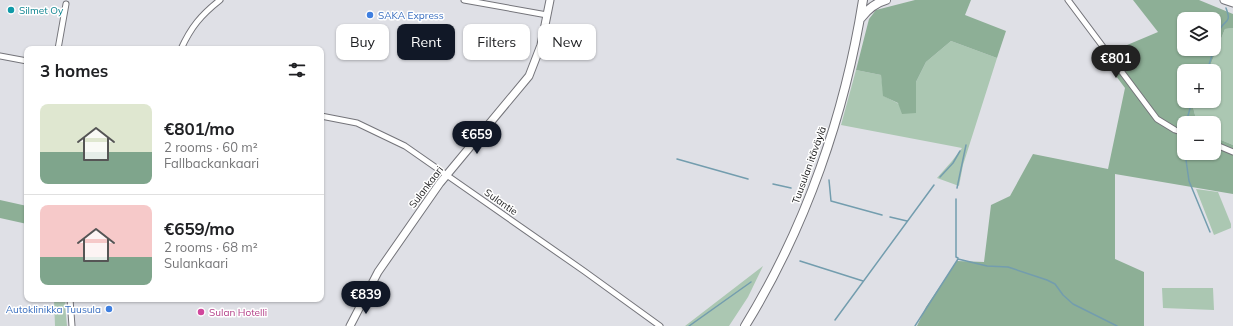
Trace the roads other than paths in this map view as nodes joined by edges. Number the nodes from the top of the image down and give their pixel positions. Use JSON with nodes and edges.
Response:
{"nodes":[{"id":1,"x":220,"y":0,"type":"edge"},
{"id":2,"x":464,"y":0,"type":"edge"},
{"id":3,"x":550,"y":0,"type":"edge"},
{"id":4,"x":863,"y":0,"type":"edge"},
{"id":5,"x":886,"y":0,"type":"edge"},
{"id":6,"x":1068,"y":0,"type":"edge"},
{"id":7,"x":1224,"y":0,"type":"edge"},
{"id":8,"x":1233,"y":3,"type":"edge"},
{"id":9,"x":66,"y":4,"type":"dead end"},
{"id":10,"x":547,"y":15,"type":"junction"},
{"id":11,"x":860,"y":21,"type":"junction"},
{"id":12,"x":59,"y":46,"type":"edge"},
{"id":13,"x":182,"y":46,"type":"edge"},
{"id":14,"x":0,"y":56,"type":"edge"},
{"id":15,"x":24,"y":60,"type":"edge"},
{"id":16,"x":324,"y":117,"type":"edge"},
{"id":17,"x":1177,"y":131,"type":"edge"},
{"id":18,"x":1221,"y":147,"type":"edge"},
{"id":19,"x":1233,"y":152,"type":"edge"},
{"id":20,"x":447,"y":175,"type":"junction"},
{"id":21,"x":70,"y":302,"type":"edge"},
{"id":22,"x":72,"y":326,"type":"edge"},
{"id":23,"x":350,"y":326,"type":"edge"},
{"id":24,"x":660,"y":326,"type":"edge"},
{"id":25,"x":745,"y":326,"type":"edge"}],
"edges":[{"from":1,"to":13,"type":"street"},
{"from":2,"to":10,"type":"street"},
{"from":3,"to":10,"type":"street","name":"Sulankaari"},
{"from":4,"to":11,"type":"main road","name":"Tuusulan itäväylä"},
{"from":5,"to":11,"type":"main road"},
{"from":6,"to":17,"type":"street"},
{"from":7,"to":8,"type":"street"},
{"from":9,"to":12,"type":"street"},
{"from":10,"to":20,"type":"street","name":"Sulankaari"},
{"from":11,"to":25,"type":"main road","name":"Tuusulan itäväylä"},
{"from":14,"to":15,"type":"street"},
{"from":16,"to":20,"type":"street","name":"Sulantie"},
{"from":18,"to":19,"type":"street"},
{"from":20,"to":23,"type":"street","name":"Sulankaari"},
{"from":20,"to":24,"type":"street","name":"Sulantie"},
{"from":21,"to":22,"type":"street"}]}
